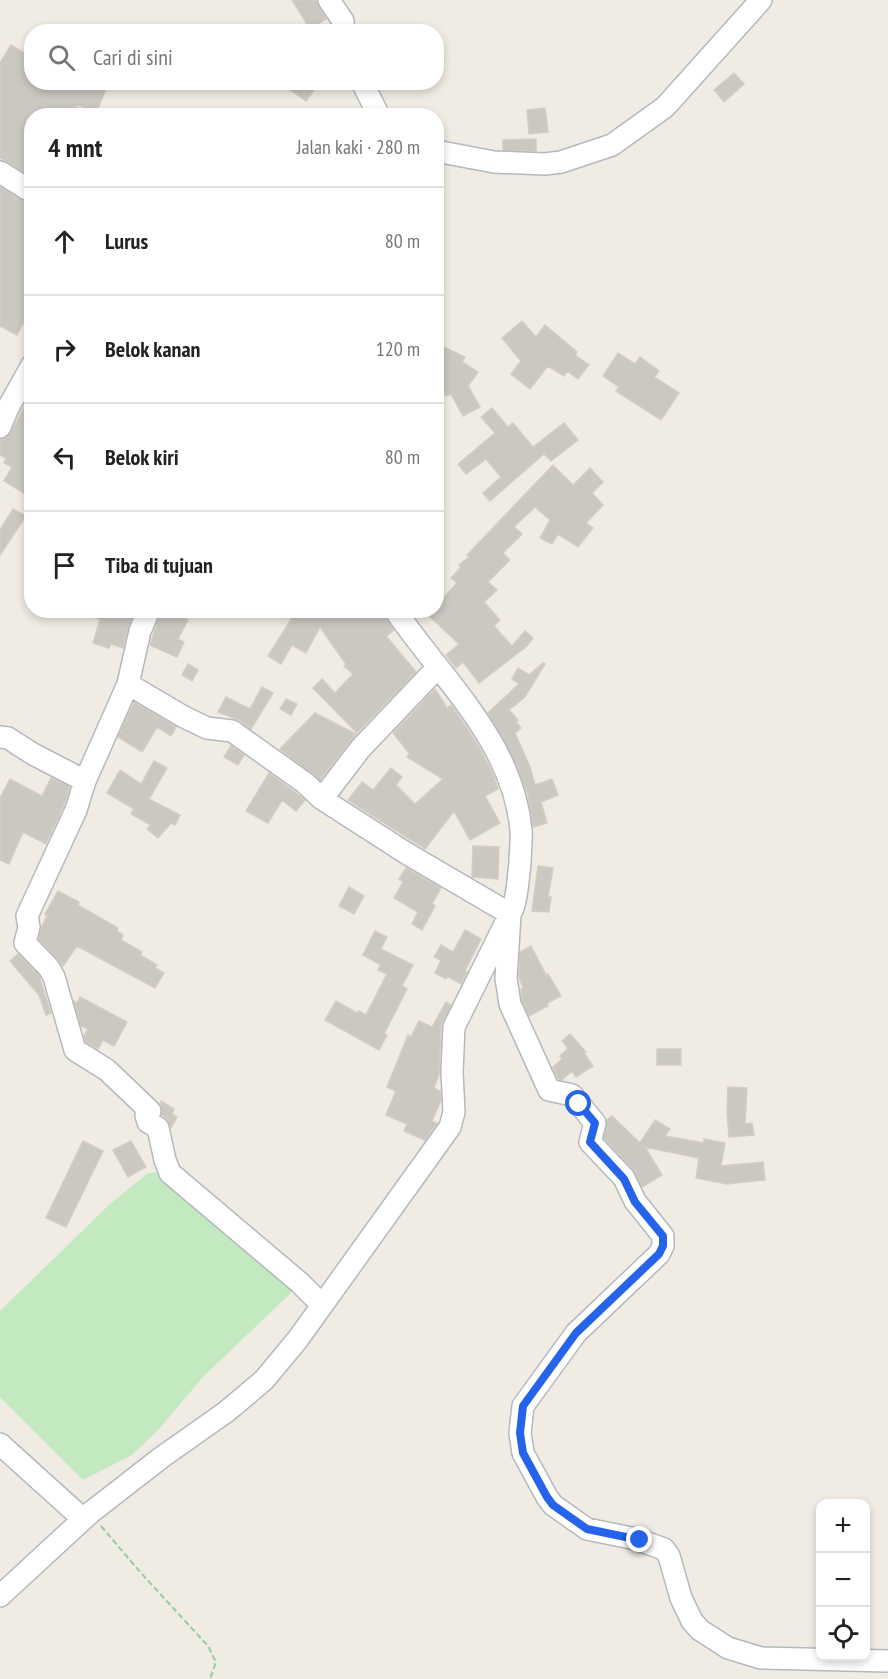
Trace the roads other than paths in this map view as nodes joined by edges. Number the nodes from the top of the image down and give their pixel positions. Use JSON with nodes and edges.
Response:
{"nodes":[{"id":1,"x":329,"y":0,"type":"edge"},
{"id":2,"x":761,"y":0,"type":"edge"},
{"id":3,"x":344,"y":24,"type":"edge"},
{"id":4,"x":366,"y":90,"type":"edge"},
{"id":5,"x":375,"y":108,"type":"edge"},
{"id":6,"x":444,"y":153,"type":"edge"},
{"id":7,"x":0,"y":172,"type":"edge"},
{"id":8,"x":24,"y":187,"type":"edge"},
{"id":9,"x":24,"y":379,"type":"edge"},
{"id":10,"x":0,"y":428,"type":"edge"},
{"id":11,"x":146,"y":618,"type":"edge"},
{"id":12,"x":401,"y":618,"type":"edge"},
{"id":13,"x":437,"y":668,"type":"junction"},
{"id":14,"x":128,"y":684,"type":"junction"},
{"id":15,"x":5,"y":742,"type":"edge"},
{"id":16,"x":85,"y":781,"type":"junction"},
{"id":17,"x":322,"y":799,"type":"junction"},
{"id":18,"x":510,"y":914,"type":"junction"},
{"id":19,"x":322,"y":1305,"type":"junction"},
{"id":20,"x":0,"y":1444,"type":"edge"},
{"id":21,"x":86,"y":1516,"type":"junction"},
{"id":22,"x":0,"y":1596,"type":"edge"},
{"id":23,"x":888,"y":1661,"type":"edge"}],
"edges":[{"from":1,"to":3,"type":"street"},
{"from":2,"to":6,"type":"street"},
{"from":4,"to":5,"type":"street"},
{"from":7,"to":8,"type":"street"},
{"from":9,"to":10,"type":"street"},
{"from":11,"to":14,"type":"street"},
{"from":12,"to":13,"type":"street"},
{"from":13,"to":17,"type":"street"},
{"from":13,"to":18,"type":"street"},
{"from":14,"to":16,"type":"street"},
{"from":14,"to":17,"type":"street"},
{"from":15,"to":16,"type":"street"},
{"from":16,"to":19,"type":"street"},
{"from":17,"to":18,"type":"street"},
{"from":18,"to":19,"type":"street"},
{"from":18,"to":23,"type":"street"},
{"from":19,"to":21,"type":"street"},
{"from":20,"to":21,"type":"street"},
{"from":21,"to":22,"type":"street"}]}
